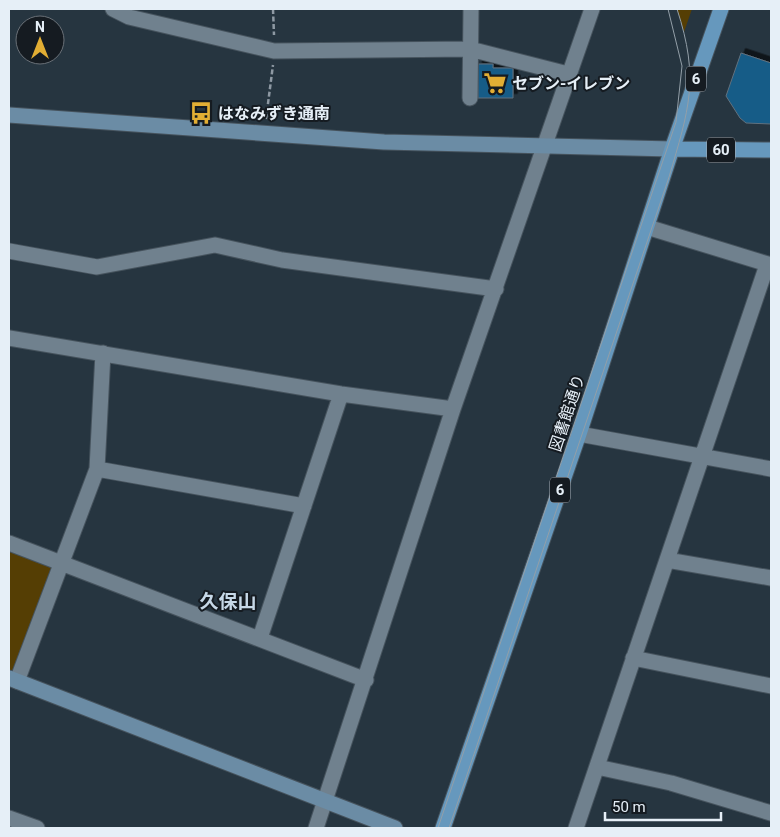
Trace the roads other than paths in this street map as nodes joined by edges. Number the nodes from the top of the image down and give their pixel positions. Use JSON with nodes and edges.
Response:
{"nodes":[{"id":1,"x":114,"y":9,"type":"edge"},
{"id":2,"x":471,"y":9,"type":"edge"},
{"id":3,"x":592,"y":9,"type":"edge"},
{"id":4,"x":721,"y":9,"type":"edge"},
{"id":5,"x":470,"y":48,"type":"junction"},
{"id":6,"x":568,"y":74,"type":"junction"},
{"id":7,"x":470,"y":98,"type":"dead end"},
{"id":8,"x":9,"y":115,"type":"edge"},
{"id":9,"x":544,"y":148,"type":"junction"},
{"id":10,"x":672,"y":149,"type":"junction"},
{"id":11,"x":771,"y":150,"type":"edge"},
{"id":12,"x":647,"y":227,"type":"junction"},
{"id":13,"x":9,"y":251,"type":"edge"},
{"id":14,"x":769,"y":265,"type":"edge"},
{"id":15,"x":496,"y":290,"type":"junction"},
{"id":16,"x":9,"y":338,"type":"edge"},
{"id":17,"x":103,"y":353,"type":"junction"},
{"id":18,"x":341,"y":394,"type":"junction"},
{"id":19,"x":453,"y":409,"type":"junction"},
{"id":20,"x":579,"y":434,"type":"junction"},
{"id":21,"x":701,"y":457,"type":"junction"},
{"id":22,"x":97,"y":469,"type":"junction"},
{"id":23,"x":771,"y":470,"type":"edge"},
{"id":24,"x":304,"y":506,"type":"junction"},
{"id":25,"x":9,"y":543,"type":"edge"},
{"id":26,"x":667,"y":560,"type":"junction"},
{"id":27,"x":63,"y":563,"type":"junction"},
{"id":28,"x":771,"y":578,"type":"edge"},
{"id":29,"x":260,"y":638,"type":"junction"},
{"id":30,"x":633,"y":658,"type":"junction"},
{"id":31,"x":13,"y":680,"type":"edge"},
{"id":32,"x":366,"y":680,"type":"junction"},
{"id":33,"x":771,"y":686,"type":"edge"},
{"id":34,"x":597,"y":767,"type":"junction"},
{"id":35,"x":326,"y":802,"type":"junction"},
{"id":36,"x":771,"y":812,"type":"edge"},
{"id":37,"x":10,"y":822,"type":"edge"},
{"id":38,"x":37,"y":828,"type":"edge"},
{"id":39,"x":316,"y":828,"type":"edge"},
{"id":40,"x":395,"y":828,"type":"edge"},
{"id":41,"x":443,"y":828,"type":"edge"},
{"id":42,"x":576,"y":828,"type":"edge"}],
"edges":[{"from":1,"to":5,"type":"street"},
{"from":2,"to":5,"type":"street"},
{"from":3,"to":6,"type":"street"},
{"from":4,"to":10,"type":"main road","name":"図書館通り","number":"6"},
{"from":5,"to":6,"type":"street"},
{"from":5,"to":7,"type":"street"},
{"from":6,"to":9,"type":"street"},
{"from":8,"to":9,"type":"street"},
{"from":9,"to":10,"type":"street"},
{"from":9,"to":15,"type":"street"},
{"from":10,"to":11,"type":"main road","number":"60"},
{"from":10,"to":12,"type":"main road","name":"図書館通り","number":"6"},
{"from":12,"to":14,"type":"street"},
{"from":12,"to":20,"type":"main road","name":"図書館通り","number":"6"},
{"from":13,"to":15,"type":"street"},
{"from":14,"to":21,"type":"street"},
{"from":15,"to":19,"type":"street"},
{"from":16,"to":17,"type":"street"},
{"from":17,"to":18,"type":"street"},
{"from":17,"to":22,"type":"street"},
{"from":18,"to":19,"type":"street"},
{"from":18,"to":24,"type":"street"},
{"from":19,"to":32,"type":"street"},
{"from":20,"to":21,"type":"street"},
{"from":20,"to":41,"type":"main road","name":"図書館通り","number":"6"},
{"from":21,"to":23,"type":"street"},
{"from":21,"to":26,"type":"street"},
{"from":22,"to":24,"type":"street"},
{"from":22,"to":27,"type":"street"},
{"from":24,"to":29,"type":"street"},
{"from":25,"to":27,"type":"street"},
{"from":26,"to":28,"type":"street"},
{"from":26,"to":30,"type":"street"},
{"from":27,"to":29,"type":"street"},
{"from":27,"to":31,"type":"street"},
{"from":29,"to":32,"type":"street"},
{"from":30,"to":33,"type":"street"},
{"from":30,"to":34,"type":"street"},
{"from":31,"to":35,"type":"street"},
{"from":32,"to":35,"type":"street"},
{"from":34,"to":36,"type":"street"},
{"from":34,"to":42,"type":"street"},
{"from":35,"to":39,"type":"street"},
{"from":35,"to":40,"type":"street"},
{"from":37,"to":38,"type":"street"}]}
